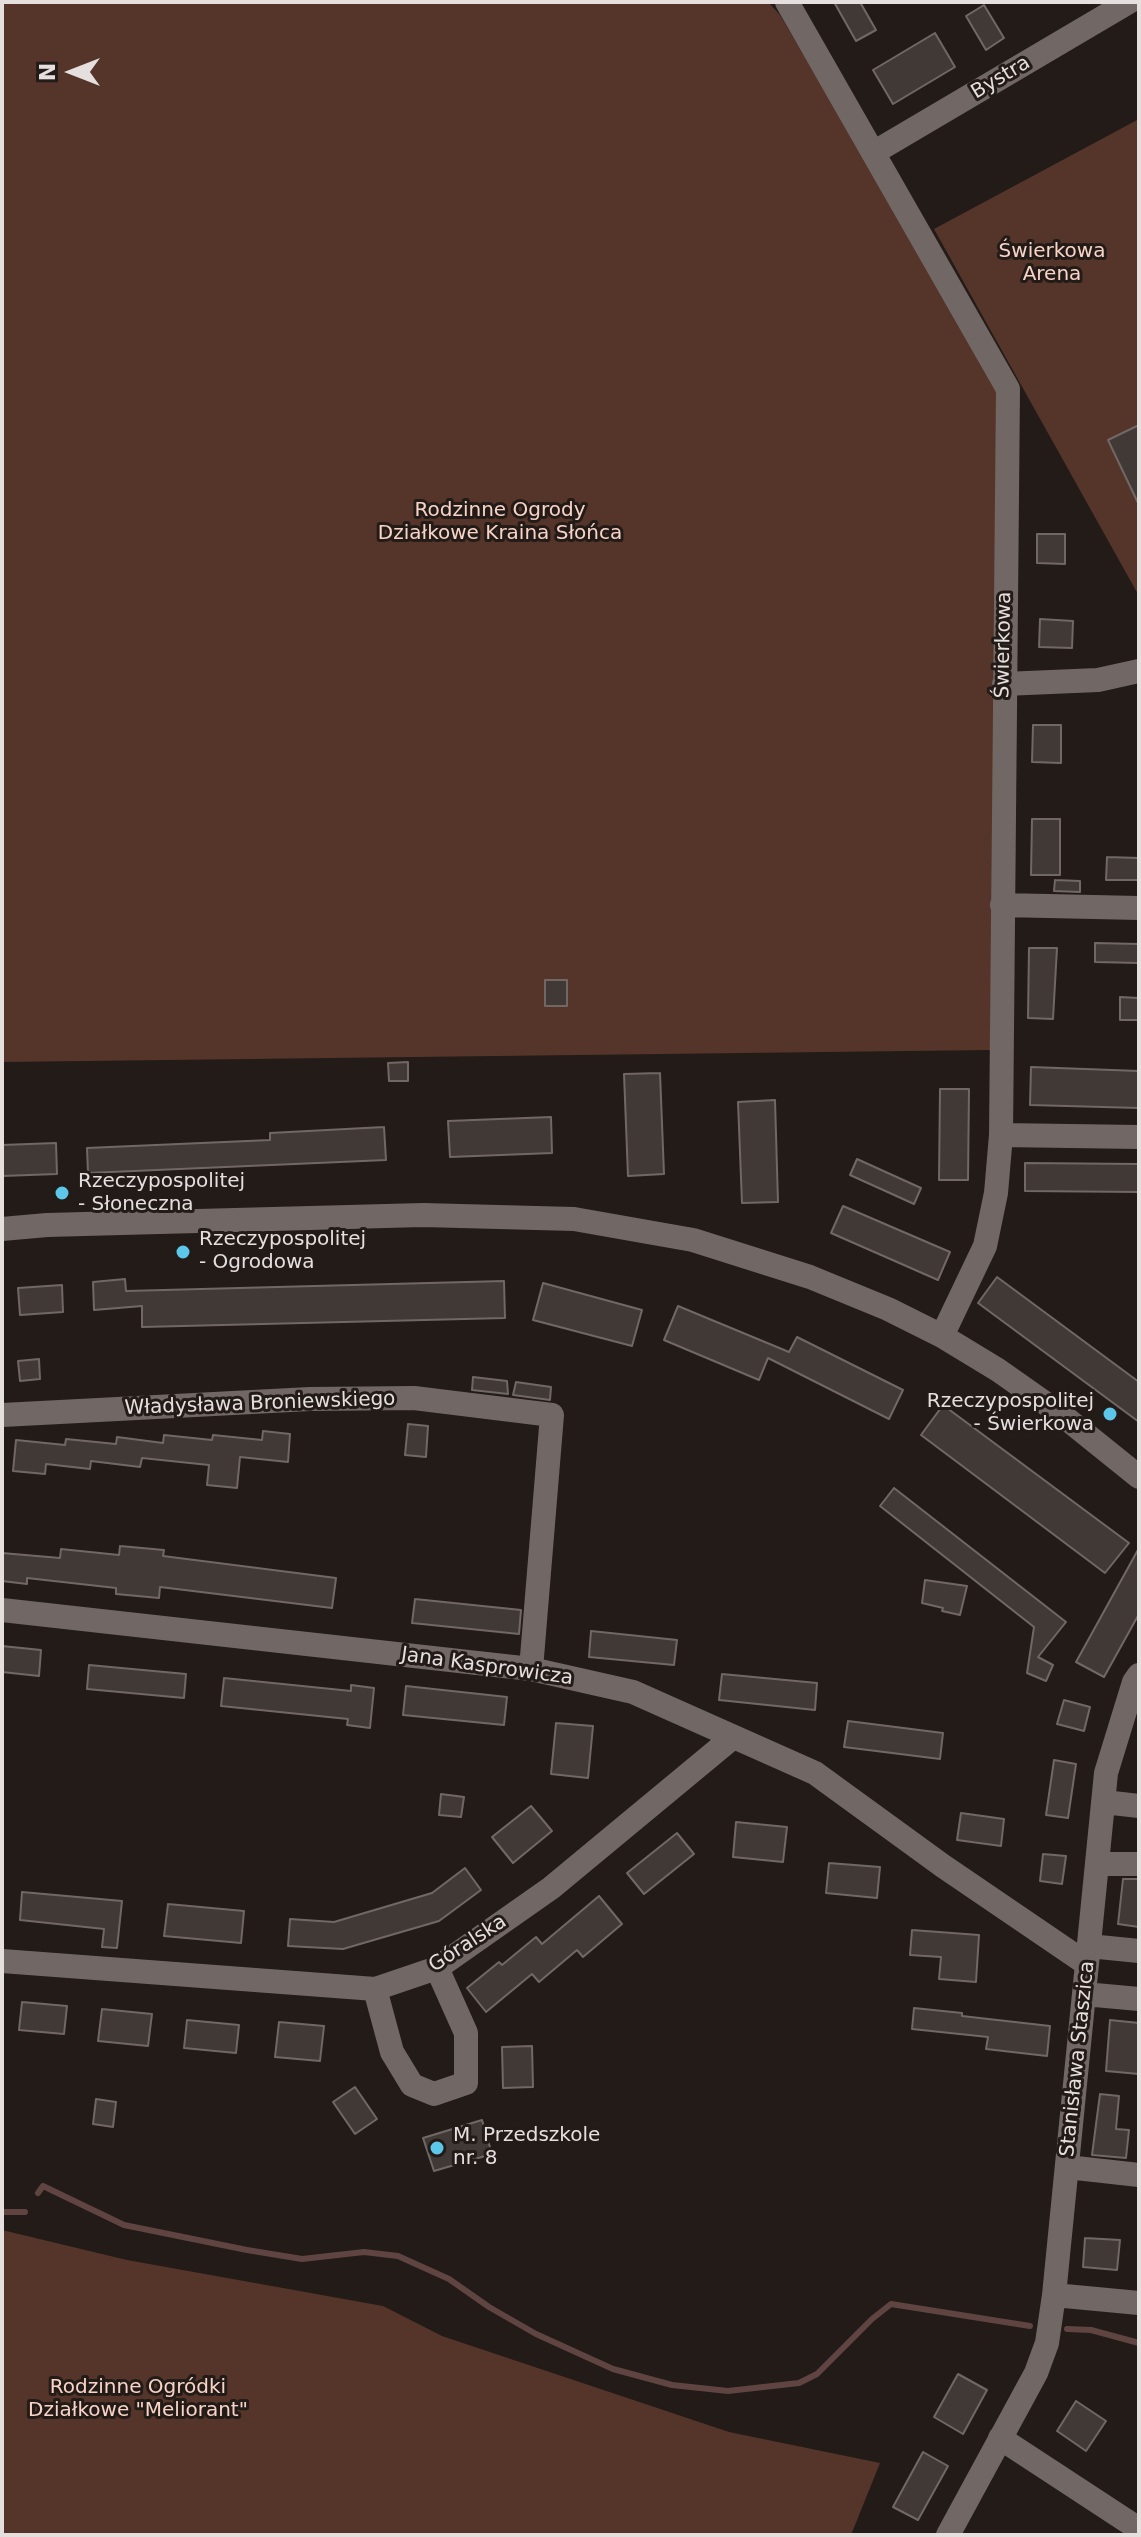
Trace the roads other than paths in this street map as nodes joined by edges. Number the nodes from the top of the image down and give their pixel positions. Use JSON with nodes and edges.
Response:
{"nodes":[{"id":1,"x":787,"y":2,"type":"edge"},
{"id":2,"x":1129,"y":2,"type":"edge"},
{"id":3,"x":873,"y":153,"type":"junction"},
{"id":4,"x":1139,"y":671,"type":"edge"},
{"id":5,"x":1004,"y":684,"type":"junction"},
{"id":6,"x":1002,"y":905,"type":"junction"},
{"id":7,"x":1139,"y":908,"type":"edge"},
{"id":8,"x":1001,"y":1135,"type":"junction"},
{"id":9,"x":1139,"y":1137,"type":"edge"},
{"id":10,"x":2,"y":1229,"type":"edge"},
{"id":11,"x":942,"y":1336,"type":"junction"},
{"id":12,"x":2,"y":1415,"type":"edge"},
{"id":13,"x":1139,"y":1477,"type":"edge"},
{"id":14,"x":2,"y":1610,"type":"edge"},
{"id":15,"x":531,"y":1669,"type":"junction"},
{"id":16,"x":1139,"y":1675,"type":"edge"},
{"id":17,"x":732,"y":1738,"type":"junction"},
{"id":18,"x":1104,"y":1802,"type":"junction"},
{"id":19,"x":1139,"y":1806,"type":"edge"},
{"id":20,"x":1097,"y":1864,"type":"junction"},
{"id":21,"x":1139,"y":1864,"type":"edge"},
{"id":22,"x":1139,"y":1951,"type":"edge"},
{"id":23,"x":1088,"y":1955,"type":"junction"},
{"id":24,"x":2,"y":1961,"type":"edge"},
{"id":25,"x":437,"y":1968,"type":"junction"},
{"id":26,"x":375,"y":1989,"type":"junction"},
{"id":27,"x":1084,"y":1994,"type":"junction"},
{"id":28,"x":1139,"y":1999,"type":"edge"},
{"id":29,"x":1067,"y":2167,"type":"junction"},
{"id":30,"x":1139,"y":2175,"type":"edge"},
{"id":31,"x":1054,"y":2295,"type":"junction"},
{"id":32,"x":1139,"y":2303,"type":"edge"},
{"id":33,"x":1000,"y":2438,"type":"junction"},
{"id":34,"x":1139,"y":2529,"type":"edge"},
{"id":35,"x":948,"y":2535,"type":"edge"}],
"edges":[{"from":1,"to":3,"type":"street","name":"Świerkowa"},
{"from":2,"to":3,"type":"street","name":"Bystra"},
{"from":3,"to":5,"type":"street","name":"Świerkowa"},
{"from":4,"to":5,"type":"street"},
{"from":5,"to":6,"type":"street","name":"Świerkowa"},
{"from":6,"to":7,"type":"street"},
{"from":6,"to":8,"type":"street","name":"Świerkowa"},
{"from":8,"to":9,"type":"street"},
{"from":8,"to":11,"type":"street","name":"Świerkowa"},
{"from":10,"to":11,"type":"street"},
{"from":11,"to":13,"type":"street"},
{"from":12,"to":15,"type":"street","name":"Władysława Broniewskiego"},
{"from":14,"to":15,"type":"street","name":"Jana Kasprowicza"},
{"from":15,"to":17,"type":"street","name":"Jana Kasprowicza"},
{"from":16,"to":18,"type":"street","name":"Stanisława Staszica"},
{"from":17,"to":23,"type":"street","name":"Jana Kasprowicza"},
{"from":17,"to":25,"type":"street","name":"Góralska"},
{"from":18,"to":19,"type":"street"},
{"from":18,"to":20,"type":"street","name":"Stanisława Staszica"},
{"from":20,"to":21,"type":"street"},
{"from":20,"to":23,"type":"street","name":"Stanisława Staszica"},
{"from":22,"to":23,"type":"street"},
{"from":23,"to":27,"type":"street","name":"Stanisława Staszica"},
{"from":24,"to":26,"type":"street","name":"Góralska"},
{"from":25,"to":26,"type":"street","name":"Góralska"},
{"from":25,"to":26,"type":"street"},
{"from":27,"to":28,"type":"street"},
{"from":27,"to":29,"type":"street","name":"Stanisława Staszica"},
{"from":29,"to":30,"type":"street"},
{"from":29,"to":31,"type":"street","name":"Stanisława Staszica"},
{"from":31,"to":32,"type":"street"},
{"from":31,"to":33,"type":"street","name":"Stanisława Staszica"},
{"from":33,"to":34,"type":"street"},
{"from":33,"to":35,"type":"street","name":"Stanisława Staszica"}]}
